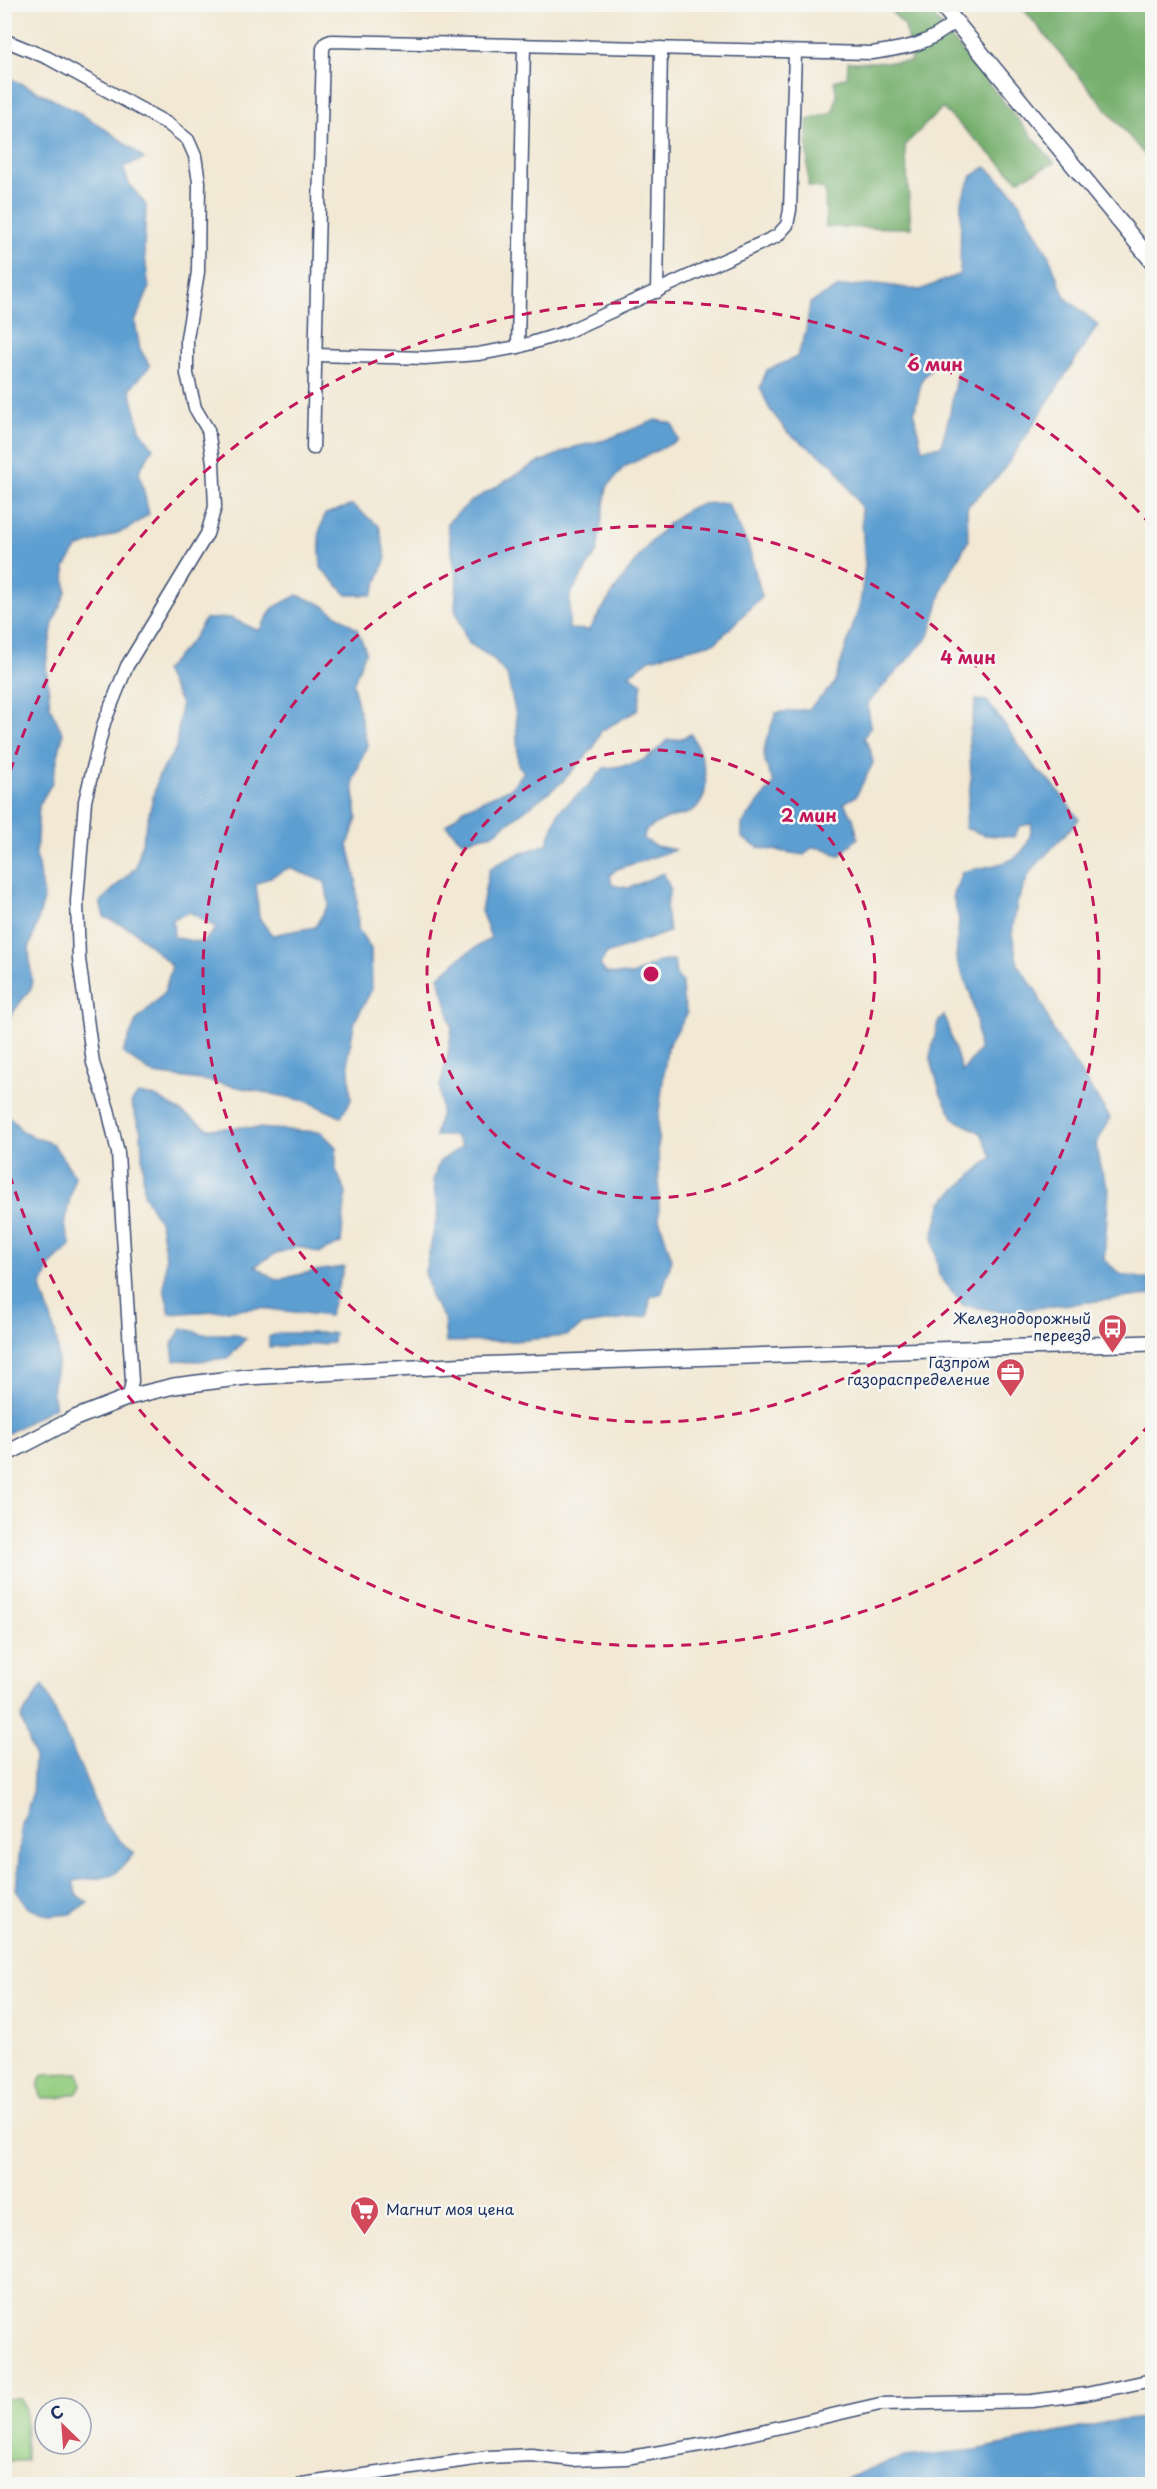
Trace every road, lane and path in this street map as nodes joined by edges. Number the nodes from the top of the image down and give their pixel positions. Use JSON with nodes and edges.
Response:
{"nodes":[{"id":1,"x":941,"y":4,"type":"edge"},
{"id":2,"x":955,"y":22,"type":"junction"},
{"id":3,"x":4,"y":40,"type":"edge"},
{"id":4,"x":524,"y":45,"type":"junction"},
{"id":5,"x":661,"y":48,"type":"junction"},
{"id":6,"x":795,"y":52,"type":"junction"},
{"id":7,"x":1152,"y":261,"type":"edge"},
{"id":8,"x":657,"y":292,"type":"junction"},
{"id":9,"x":518,"y":347,"type":"junction"},
{"id":10,"x":316,"y":355,"type":"junction"},
{"id":11,"x":313,"y":448,"type":"dead end"},
{"id":12,"x":1152,"y":1343,"type":"edge"},
{"id":13,"x":129,"y":1397,"type":"junction"},
{"id":14,"x":4,"y":1455,"type":"edge"},
{"id":15,"x":1152,"y":2380,"type":"edge"},
{"id":16,"x":302,"y":2484,"type":"edge"}],
"edges":[{"from":1,"to":2,"type":"main road"},
{"from":2,"to":6,"type":"street"},
{"from":2,"to":7,"type":"main road"},
{"from":3,"to":13,"type":"street"},
{"from":4,"to":5,"type":"street"},
{"from":4,"to":9,"type":"street"},
{"from":4,"to":10,"type":"street"},
{"from":5,"to":6,"type":"street"},
{"from":5,"to":8,"type":"street"},
{"from":6,"to":8,"type":"street"},
{"from":8,"to":9,"type":"street"},
{"from":9,"to":10,"type":"street"},
{"from":10,"to":11,"type":"street"},
{"from":12,"to":13,"type":"main road"},
{"from":13,"to":14,"type":"main road"},
{"from":15,"to":16,"type":"street"}]}
